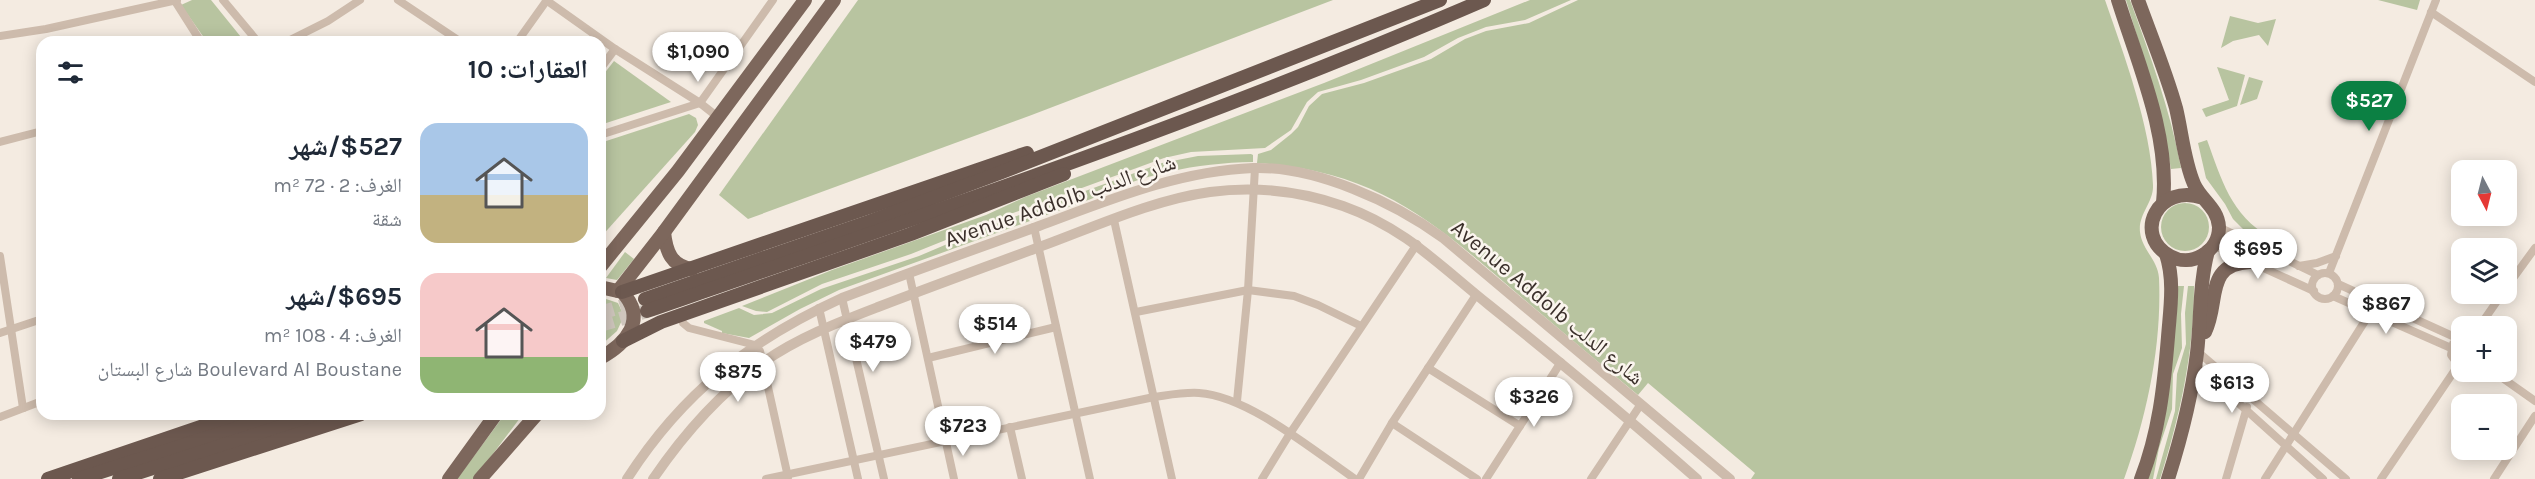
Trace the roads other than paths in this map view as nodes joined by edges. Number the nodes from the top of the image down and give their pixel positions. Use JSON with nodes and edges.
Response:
{"nodes":[{"id":1,"x":176,"y":0,"type":"edge"},
{"id":2,"x":223,"y":0,"type":"edge"},
{"id":3,"x":360,"y":0,"type":"edge"},
{"id":4,"x":399,"y":0,"type":"edge"},
{"id":5,"x":546,"y":0,"type":"edge"},
{"id":6,"x":774,"y":0,"type":"edge"},
{"id":7,"x":805,"y":0,"type":"edge"},
{"id":8,"x":834,"y":0,"type":"edge"},
{"id":9,"x":1440,"y":0,"type":"edge"},
{"id":10,"x":2118,"y":0,"type":"edge"},
{"id":11,"x":2138,"y":0,"type":"edge"},
{"id":12,"x":2436,"y":0,"type":"edge"},
{"id":13,"x":1484,"y":1,"type":"edge"},
{"id":14,"x":2432,"y":12,"type":"junction"},
{"id":15,"x":0,"y":36,"type":"edge"},
{"id":16,"x":197,"y":36,"type":"edge"},
{"id":17,"x":253,"y":36,"type":"edge"},
{"id":18,"x":298,"y":36,"type":"edge"},
{"id":19,"x":452,"y":36,"type":"edge"},
{"id":20,"x":521,"y":36,"type":"edge"},
{"id":21,"x":597,"y":36,"type":"edge"},
{"id":22,"x":606,"y":43,"type":"edge"},
{"id":23,"x":615,"y":49,"type":"junction"},
{"id":24,"x":606,"y":61,"type":"edge"},
{"id":25,"x":2535,"y":82,"type":"edge"},
{"id":26,"x":700,"y":103,"type":"junction"},
{"id":27,"x":719,"y":118,"type":"junction"},
{"id":28,"x":1107,"y":129,"type":"junction"},
{"id":29,"x":36,"y":133,"type":"edge"},
{"id":30,"x":606,"y":133,"type":"edge"},
{"id":31,"x":0,"y":142,"type":"edge"},
{"id":32,"x":1110,"y":148,"type":"junction"},
{"id":33,"x":1255,"y":168,"type":"junction"},
{"id":34,"x":1255,"y":188,"type":"junction"},
{"id":35,"x":2203,"y":198,"type":"junction"},
{"id":36,"x":2163,"y":203,"type":"junction"},
{"id":37,"x":1114,"y":220,"type":"junction"},
{"id":38,"x":1034,"y":227,"type":"junction"},
{"id":39,"x":2219,"y":227,"type":"junction"},
{"id":40,"x":664,"y":232,"type":"junction"},
{"id":41,"x":1417,"y":244,"type":"junction"},
{"id":42,"x":1039,"y":247,"type":"junction"},
{"id":43,"x":2210,"y":248,"type":"junction"},
{"id":44,"x":2535,"y":248,"type":"edge"},
{"id":45,"x":2166,"y":254,"type":"junction"},
{"id":46,"x":0,"y":256,"type":"edge"},
{"id":47,"x":2336,"y":256,"type":"junction"},
{"id":48,"x":606,"y":260,"type":"edge"},
{"id":49,"x":2250,"y":262,"type":"junction"},
{"id":50,"x":2298,"y":266,"type":"junction"},
{"id":51,"x":692,"y":269,"type":"junction"},
{"id":52,"x":909,"y":273,"type":"junction"},
{"id":53,"x":2329,"y":273,"type":"junction"},
{"id":54,"x":2517,"y":273,"type":"edge"},
{"id":55,"x":2318,"y":275,"type":"junction"},
{"id":56,"x":2338,"y":284,"type":"junction"},
{"id":57,"x":606,"y":288,"type":"edge"},
{"id":58,"x":1248,"y":290,"type":"junction"},
{"id":59,"x":620,"y":291,"type":"junction"},
{"id":60,"x":2314,"y":291,"type":"junction"},
{"id":61,"x":915,"y":292,"type":"junction"},
{"id":62,"x":1476,"y":295,"type":"junction"},
{"id":63,"x":2333,"y":296,"type":"junction"},
{"id":64,"x":842,"y":298,"type":"junction"},
{"id":65,"x":819,"y":308,"type":"junction"},
{"id":66,"x":1136,"y":312,"type":"junction"},
{"id":67,"x":2370,"y":314,"type":"junction"},
{"id":68,"x":681,"y":315,"type":"junction"},
{"id":69,"x":848,"y":319,"type":"junction"},
{"id":70,"x":36,"y":321,"type":"edge"},
{"id":71,"x":1361,"y":326,"type":"junction"},
{"id":72,"x":1056,"y":327,"type":"junction"},
{"id":73,"x":11,"y":329,"type":"junction"},
{"id":74,"x":825,"y":329,"type":"junction"},
{"id":75,"x":0,"y":333,"type":"edge"},
{"id":76,"x":2451,"y":334,"type":"edge"},
{"id":77,"x":623,"y":341,"type":"junction"},
{"id":78,"x":755,"y":345,"type":"junction"},
{"id":79,"x":2451,"y":348,"type":"edge"},
{"id":80,"x":2197,"y":352,"type":"junction"},
{"id":81,"x":606,"y":354,"type":"edge"},
{"id":82,"x":928,"y":358,"type":"junction"},
{"id":83,"x":764,"y":362,"type":"junction"},
{"id":84,"x":1561,"y":362,"type":"junction"},
{"id":85,"x":1428,"y":368,"type":"junction"},
{"id":86,"x":2451,"y":377,"type":"edge"},
{"id":87,"x":2508,"y":382,"type":"edge"},
{"id":88,"x":1154,"y":397,"type":"junction"},
{"id":89,"x":2249,"y":398,"type":"junction"},
{"id":90,"x":2535,"y":401,"type":"edge"},
{"id":91,"x":1237,"y":402,"type":"junction"},
{"id":92,"x":36,"y":403,"type":"edge"},
{"id":93,"x":1641,"y":404,"type":"junction"},
{"id":94,"x":23,"y":408,"type":"junction"},
{"id":95,"x":2247,"y":410,"type":"junction"},
{"id":96,"x":1076,"y":413,"type":"junction"},
{"id":97,"x":2535,"y":416,"type":"edge"},
{"id":98,"x":0,"y":417,"type":"edge"},
{"id":99,"x":1631,"y":419,"type":"junction"},
{"id":100,"x":221,"y":420,"type":"edge"},
{"id":101,"x":263,"y":420,"type":"edge"},
{"id":102,"x":301,"y":420,"type":"edge"},
{"id":103,"x":342,"y":420,"type":"edge"},
{"id":104,"x":487,"y":420,"type":"edge"},
{"id":105,"x":492,"y":420,"type":"edge"},
{"id":106,"x":532,"y":420,"type":"edge"},
{"id":107,"x":1392,"y":423,"type":"junction"},
{"id":108,"x":1520,"y":426,"type":"junction"},
{"id":109,"x":1010,"y":427,"type":"junction"},
{"id":110,"x":2293,"y":433,"type":"junction"},
{"id":111,"x":481,"y":435,"type":"junction"},
{"id":112,"x":1289,"y":435,"type":"junction"},
{"id":113,"x":946,"y":441,"type":"junction"},
{"id":114,"x":2285,"y":446,"type":"junction"},
{"id":115,"x":879,"y":454,"type":"junction"},
{"id":116,"x":853,"y":459,"type":"junction"},
{"id":117,"x":788,"y":476,"type":"edge"},
{"id":118,"x":48,"y":479,"type":"edge"},
{"id":119,"x":79,"y":479,"type":"edge"},
{"id":120,"x":119,"y":479,"type":"edge"},
{"id":121,"x":160,"y":479,"type":"edge"},
{"id":122,"x":449,"y":479,"type":"edge"},
{"id":123,"x":480,"y":479,"type":"edge"},
{"id":124,"x":627,"y":479,"type":"edge"},
{"id":125,"x":653,"y":479,"type":"edge"},
{"id":126,"x":766,"y":479,"type":"edge"},
{"id":127,"x":858,"y":479,"type":"edge"},
{"id":128,"x":884,"y":479,"type":"edge"},
{"id":129,"x":954,"y":479,"type":"edge"},
{"id":130,"x":1022,"y":479,"type":"edge"},
{"id":131,"x":1090,"y":479,"type":"edge"},
{"id":132,"x":1172,"y":479,"type":"edge"},
{"id":133,"x":1262,"y":479,"type":"edge"},
{"id":134,"x":1357,"y":479,"type":"edge"},
{"id":135,"x":1477,"y":479,"type":"edge"},
{"id":136,"x":1486,"y":479,"type":"edge"},
{"id":137,"x":1591,"y":479,"type":"edge"},
{"id":138,"x":1696,"y":479,"type":"edge"},
{"id":139,"x":1730,"y":479,"type":"edge"},
{"id":140,"x":2141,"y":479,"type":"edge"},
{"id":141,"x":2168,"y":479,"type":"edge"},
{"id":142,"x":2226,"y":479,"type":"edge"},
{"id":143,"x":2265,"y":479,"type":"edge"},
{"id":144,"x":2323,"y":479,"type":"edge"},
{"id":145,"x":2346,"y":479,"type":"edge"},
{"id":146,"x":2381,"y":479,"type":"edge"},
{"id":147,"x":2494,"y":479,"type":"edge"}],
"edges":[{"from":1,"to":15,"type":"street"},
{"from":1,"to":16,"type":"street"},
{"from":2,"to":17,"type":"street"},
{"from":3,"to":18,"type":"street"},
{"from":4,"to":19,"type":"street"},
{"from":5,"to":20,"type":"street"},
{"from":5,"to":21,"type":"street"},
{"from":6,"to":26,"type":"street"},
{"from":7,"to":27,"type":"main road"},
{"from":8,"to":40,"type":"main road"},
{"from":9,"to":28,"type":"highway"},
{"from":10,"to":36,"type":"main road"},
{"from":11,"to":35,"type":"main road"},
{"from":12,"to":14,"type":"street"},
{"from":13,"to":32,"type":"highway"},
{"from":14,"to":25,"type":"street"},
{"from":14,"to":47,"type":"street"},
{"from":22,"to":23,"type":"street"},
{"from":23,"to":24,"type":"street"},
{"from":23,"to":26,"type":"street"},
{"from":26,"to":27,"type":"street"},
{"from":26,"to":30,"type":"street"},
{"from":27,"to":48,"type":"main road"},
{"from":28,"to":32,"type":"highway"},
{"from":28,"to":51,"type":"highway"},
{"from":29,"to":31,"type":"street"},
{"from":32,"to":68,"type":"highway"},
{"from":33,"to":34,"type":"street"},
{"from":33,"to":38,"type":"street","name":"Avenue Addolb شارع الدلب"},
{"from":33,"to":93,"type":"street","name":"Avenue Addolb شارع الدلب"},
{"from":34,"to":37,"type":"street","name":"Avenue Addolb شارع الدلب"},
{"from":34,"to":41,"type":"street","name":"Avenue Addolb شارع الدلب"},
{"from":34,"to":58,"type":"street"},
{"from":35,"to":36,"type":"main road"},
{"from":35,"to":39,"type":"main road"},
{"from":36,"to":45,"type":"main road"},
{"from":37,"to":42,"type":"street","name":"Avenue Addolb شارع الدلب"},
{"from":37,"to":66,"type":"street"},
{"from":38,"to":42,"type":"street"},
{"from":38,"to":52,"type":"street","name":"Avenue Addolb شارع الدلب"},
{"from":39,"to":43,"type":"main road"},
{"from":39,"to":50,"type":"street"},
{"from":40,"to":51,"type":"main road"},
{"from":40,"to":59,"type":"main road"},
{"from":41,"to":62,"type":"street","name":"Avenue Addolb شارع الدلب"},
{"from":41,"to":71,"type":"street"},
{"from":42,"to":61,"type":"street","name":"Avenue Addolb شارع الدلب"},
{"from":42,"to":72,"type":"street"},
{"from":43,"to":45,"type":"main road"},
{"from":43,"to":49,"type":"street"},
{"from":43,"to":80,"type":"main road"},
{"from":44,"to":54,"type":"street"},
{"from":45,"to":140,"type":"main road"},
{"from":46,"to":73,"type":"street"},
{"from":47,"to":50,"type":"street"},
{"from":47,"to":53,"type":"street"},
{"from":49,"to":60,"type":"street"},
{"from":49,"to":80,"type":"main road"},
{"from":50,"to":55,"type":"street"},
{"from":51,"to":59,"type":"highway"},
{"from":52,"to":61,"type":"street"},
{"from":52,"to":64,"type":"street","name":"Avenue Addolb شارع الدلب"},
{"from":53,"to":55,"type":"street"},
{"from":53,"to":56,"type":"street"},
{"from":55,"to":60,"type":"street"},
{"from":56,"to":63,"type":"street"},
{"from":56,"to":76,"type":"street"},
{"from":57,"to":59,"type":"main road"},
{"from":58,"to":66,"type":"street"},
{"from":58,"to":71,"type":"street"},
{"from":58,"to":91,"type":"street"},
{"from":59,"to":77,"type":"main road"},
{"from":60,"to":63,"type":"street"},
{"from":61,"to":69,"type":"street","name":"Avenue Addolb شارع الدلب"},
{"from":61,"to":82,"type":"street"},
{"from":62,"to":84,"type":"street","name":"Avenue Addolb شارع الدلب"},
{"from":62,"to":85,"type":"street"},
{"from":63,"to":67,"type":"street"},
{"from":64,"to":65,"type":"street","name":"Avenue Addolb شارع الدلب"},
{"from":64,"to":69,"type":"street"},
{"from":65,"to":74,"type":"street"},
{"from":65,"to":78,"type":"street","name":"Avenue Addolb شارع الدلب"},
{"from":66,"to":88,"type":"street"},
{"from":67,"to":79,"type":"street"},
{"from":67,"to":110,"type":"street"},
{"from":68,"to":77,"type":"highway"},
{"from":68,"to":78,"type":"street"},
{"from":69,"to":74,"type":"street","name":"Avenue Addolb شارع الدلب"},
{"from":69,"to":115,"type":"street"},
{"from":70,"to":73,"type":"street"},
{"from":71,"to":112,"type":"street"},
{"from":72,"to":82,"type":"street"},
{"from":72,"to":96,"type":"street"},
{"from":73,"to":75,"type":"street"},
{"from":73,"to":94,"type":"street"},
{"from":74,"to":83,"type":"street","name":"Avenue Addolb شارع الدلب"},
{"from":74,"to":116,"type":"street"},
{"from":77,"to":81,"type":"main road"},
{"from":78,"to":83,"type":"street"},
{"from":78,"to":124,"type":"street","name":"Avenue Addolb شارع الدلب"},
{"from":80,"to":89,"type":"street"},
{"from":80,"to":95,"type":"street"},
{"from":80,"to":141,"type":"main road"},
{"from":82,"to":113,"type":"street"},
{"from":83,"to":117,"type":"street"},
{"from":83,"to":125,"type":"street","name":"Avenue Addolb شارع الدلب"},
{"from":84,"to":99,"type":"street","name":"Avenue Addolb شارع الدلب"},
{"from":84,"to":108,"type":"street"},
{"from":85,"to":107,"type":"street"},
{"from":85,"to":108,"type":"street"},
{"from":86,"to":146,"type":"street"},
{"from":87,"to":90,"type":"street"},
{"from":88,"to":91,"type":"street"},
{"from":88,"to":96,"type":"street"},
{"from":88,"to":132,"type":"street"},
{"from":89,"to":95,"type":"street"},
{"from":89,"to":110,"type":"street"},
{"from":91,"to":112,"type":"street"},
{"from":92,"to":94,"type":"street"},
{"from":93,"to":99,"type":"street"},
{"from":93,"to":139,"type":"street","name":"Avenue Addolb شارع الدلب"},
{"from":94,"to":98,"type":"street"},
{"from":95,"to":114,"type":"street"},
{"from":95,"to":142,"type":"street"},
{"from":96,"to":109,"type":"street"},
{"from":96,"to":131,"type":"street"},
{"from":97,"to":147,"type":"street"},
{"from":99,"to":137,"type":"street"},
{"from":99,"to":138,"type":"street","name":"Avenue Addolb شارع الدلب"},
{"from":100,"to":118,"type":"highway"},
{"from":101,"to":119,"type":"highway"},
{"from":102,"to":120,"type":"highway"},
{"from":103,"to":121,"type":"highway"},
{"from":104,"to":111,"type":"main road"},
{"from":105,"to":111,"type":"main road"},
{"from":106,"to":123,"type":"main road"},
{"from":107,"to":134,"type":"street"},
{"from":107,"to":135,"type":"street"},
{"from":108,"to":136,"type":"street"},
{"from":109,"to":113,"type":"street"},
{"from":109,"to":130,"type":"street"},
{"from":110,"to":114,"type":"street"},
{"from":110,"to":145,"type":"street"},
{"from":111,"to":122,"type":"main road"},
{"from":112,"to":133,"type":"street"},
{"from":112,"to":134,"type":"street"},
{"from":113,"to":115,"type":"street"},
{"from":113,"to":129,"type":"street"},
{"from":114,"to":143,"type":"street"},
{"from":114,"to":144,"type":"street"},
{"from":115,"to":116,"type":"street"},
{"from":115,"to":128,"type":"street"},
{"from":116,"to":117,"type":"street"},
{"from":116,"to":127,"type":"street"},
{"from":117,"to":126,"type":"street"}]}
